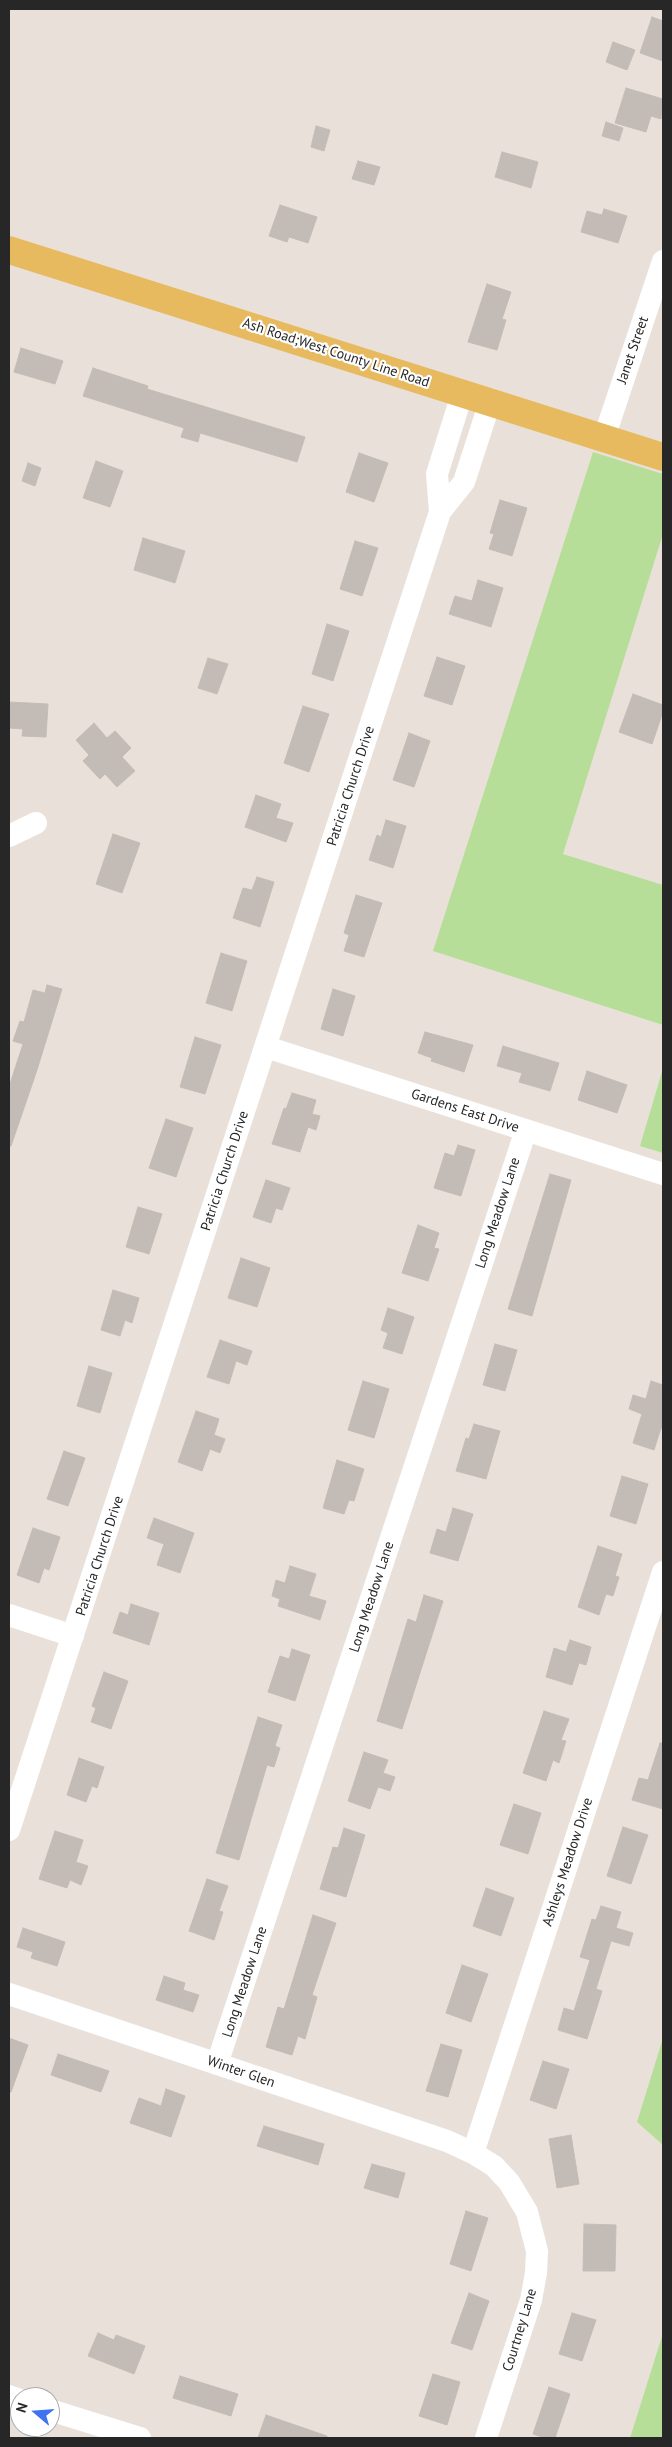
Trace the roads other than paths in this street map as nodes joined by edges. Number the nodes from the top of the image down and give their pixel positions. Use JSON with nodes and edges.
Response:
{"nodes":[{"id":1,"x":9,"y":250,"type":"edge"},
{"id":2,"x":663,"y":261,"type":"edge"},
{"id":3,"x":462,"y":394,"type":"junction"},
{"id":4,"x":490,"y":402,"type":"junction"},
{"id":5,"x":604,"y":438,"type":"junction"},
{"id":6,"x":663,"y":457,"type":"edge"},
{"id":7,"x":440,"y":512,"type":"junction"},
{"id":8,"x":36,"y":823,"type":"dead end"},
{"id":9,"x":9,"y":836,"type":"edge"},
{"id":10,"x":266,"y":1047,"type":"junction"},
{"id":11,"x":526,"y":1130,"type":"junction"},
{"id":12,"x":663,"y":1174,"type":"edge"},
{"id":13,"x":663,"y":1572,"type":"edge"},
{"id":14,"x":9,"y":1614,"type":"edge"},
{"id":15,"x":74,"y":1636,"type":"junction"},
{"id":16,"x":9,"y":1830,"type":"edge"},
{"id":17,"x":9,"y":1994,"type":"edge"},
{"id":18,"x":218,"y":2064,"type":"junction"},
{"id":19,"x":473,"y":2153,"type":"junction"},
{"id":20,"x":60,"y":2413,"type":"edge"},
{"id":21,"x":140,"y":2438,"type":"edge"},
{"id":22,"x":486,"y":2438,"type":"edge"}],
"edges":[{"from":1,"to":3,"type":"main road","name":"Ash Road;West County Line Road"},
{"from":2,"to":5,"type":"street","name":"Janet Street"},
{"from":3,"to":4,"type":"main road","name":"Ash Road;West County Line Road"},
{"from":3,"to":7,"type":"street","name":"Patricia Church Drive"},
{"from":4,"to":5,"type":"main road","name":"Ash Road;West County Line Road"},
{"from":4,"to":7,"type":"street","name":"Patricia Church Drive"},
{"from":5,"to":6,"type":"main road","name":"Ash Road;West County Line Road"},
{"from":7,"to":10,"type":"street","name":"Patricia Church Drive"},
{"from":8,"to":9,"type":"street"},
{"from":10,"to":11,"type":"street","name":"Gardens East Drive"},
{"from":10,"to":15,"type":"street","name":"Patricia Church Drive"},
{"from":11,"to":12,"type":"street","name":"Gardens East Drive"},
{"from":11,"to":18,"type":"street","name":"Long Meadow Lane"},
{"from":13,"to":19,"type":"street","name":"Ashleys Meadow Drive"},
{"from":14,"to":15,"type":"street"},
{"from":15,"to":16,"type":"street","name":"Patricia Church Drive"},
{"from":17,"to":18,"type":"street","name":"Winter Glen"},
{"from":18,"to":19,"type":"street","name":"Winter Glen"},
{"from":19,"to":22,"type":"street","name":"Courtney Lane"},
{"from":20,"to":21,"type":"street"}]}
